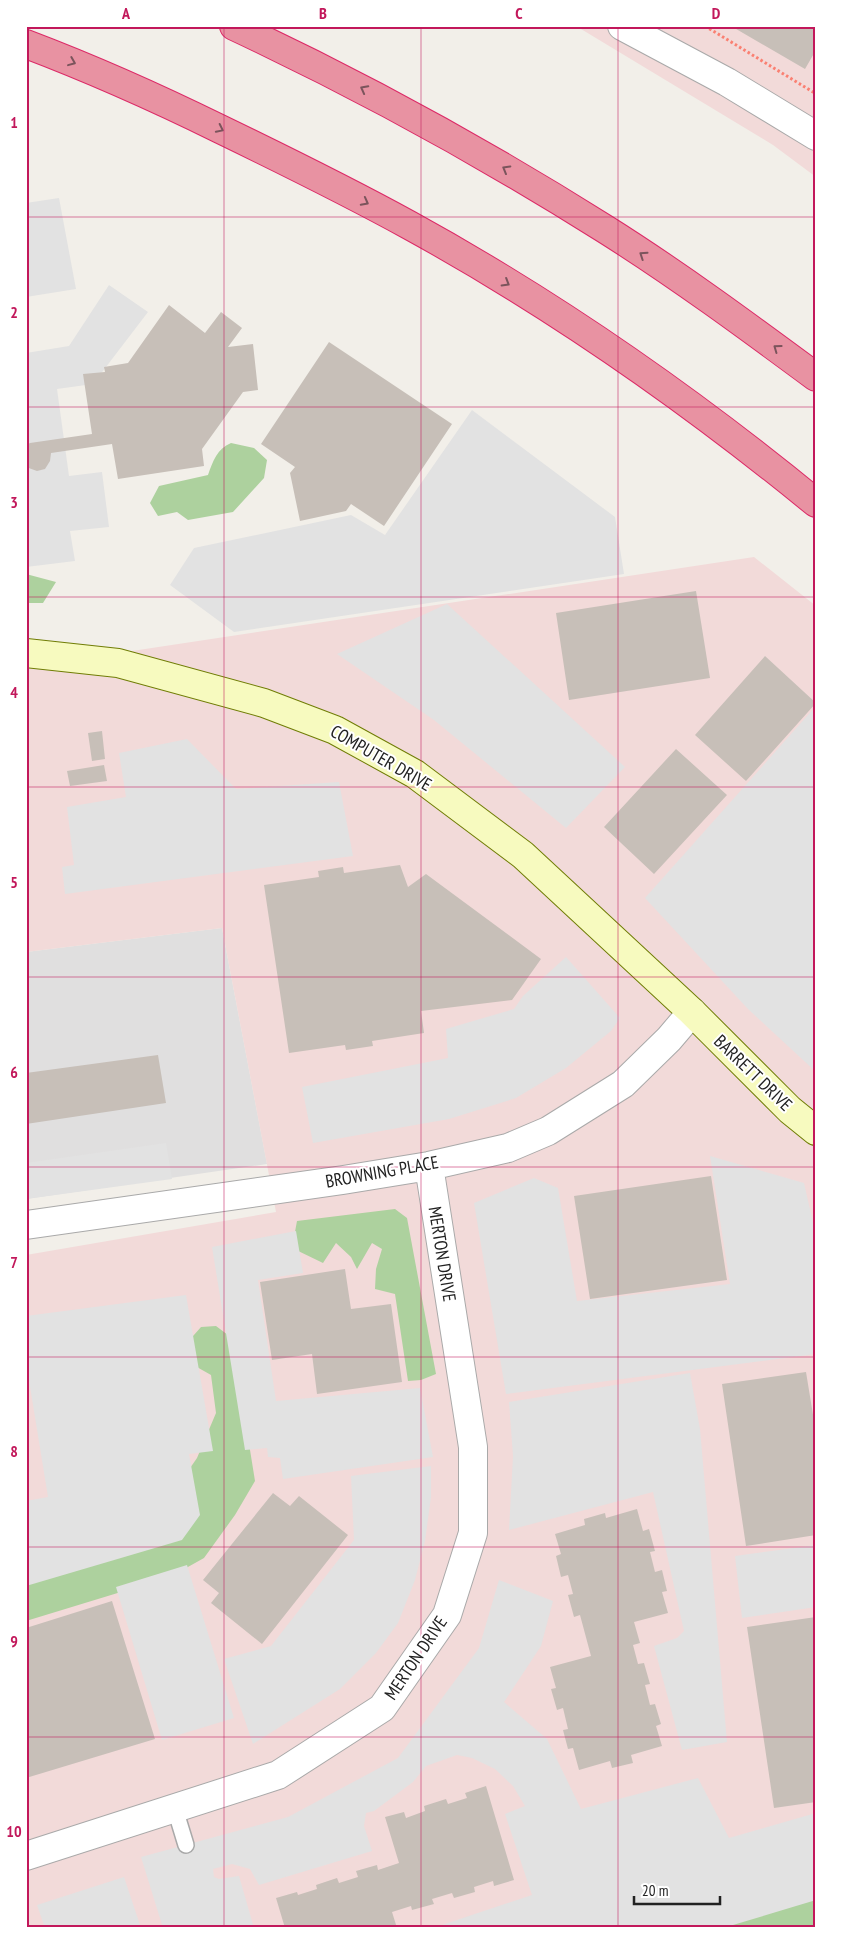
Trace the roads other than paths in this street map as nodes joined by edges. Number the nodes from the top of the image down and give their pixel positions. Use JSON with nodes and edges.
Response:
{"nodes":[{"id":1,"x":234,"y":26,"type":"edge"},
{"id":2,"x":622,"y":26,"type":"edge"},
{"id":3,"x":26,"y":44,"type":"edge"},
{"id":4,"x":816,"y":136,"type":"edge"},
{"id":5,"x":816,"y":377,"type":"edge"},
{"id":6,"x":816,"y":503,"type":"edge"},
{"id":7,"x":26,"y":653,"type":"edge"},
{"id":8,"x":692,"y":1012,"type":"junction"},
{"id":9,"x":816,"y":1131,"type":"edge"},
{"id":10,"x":429,"y":1166,"type":"junction"},
{"id":11,"x":26,"y":1226,"type":"edge"},
{"id":12,"x":175,"y":1808,"type":"junction"},
{"id":13,"x":186,"y":1845,"type":"dead end"},
{"id":14,"x":26,"y":1856,"type":"edge"}],
"edges":[{"from":5,"to":1,"type":"highway","one_way":true},
{"from":2,"to":4,"type":"street"},
{"from":3,"to":6,"type":"highway","one_way":true},
{"from":7,"to":8,"type":"street","name":"COMPUTER DRIVE"},
{"from":8,"to":9,"type":"street","name":"BARRETT DRIVE"},
{"from":8,"to":10,"type":"street","name":"BROWNING PLACE"},
{"from":10,"to":11,"type":"street","name":"BROWNING PLACE"},
{"from":10,"to":12,"type":"street","name":"MERTON DRIVE"},
{"from":12,"to":13,"type":"lane"},
{"from":12,"to":14,"type":"street","name":"MERTON DRIVE"}]}
